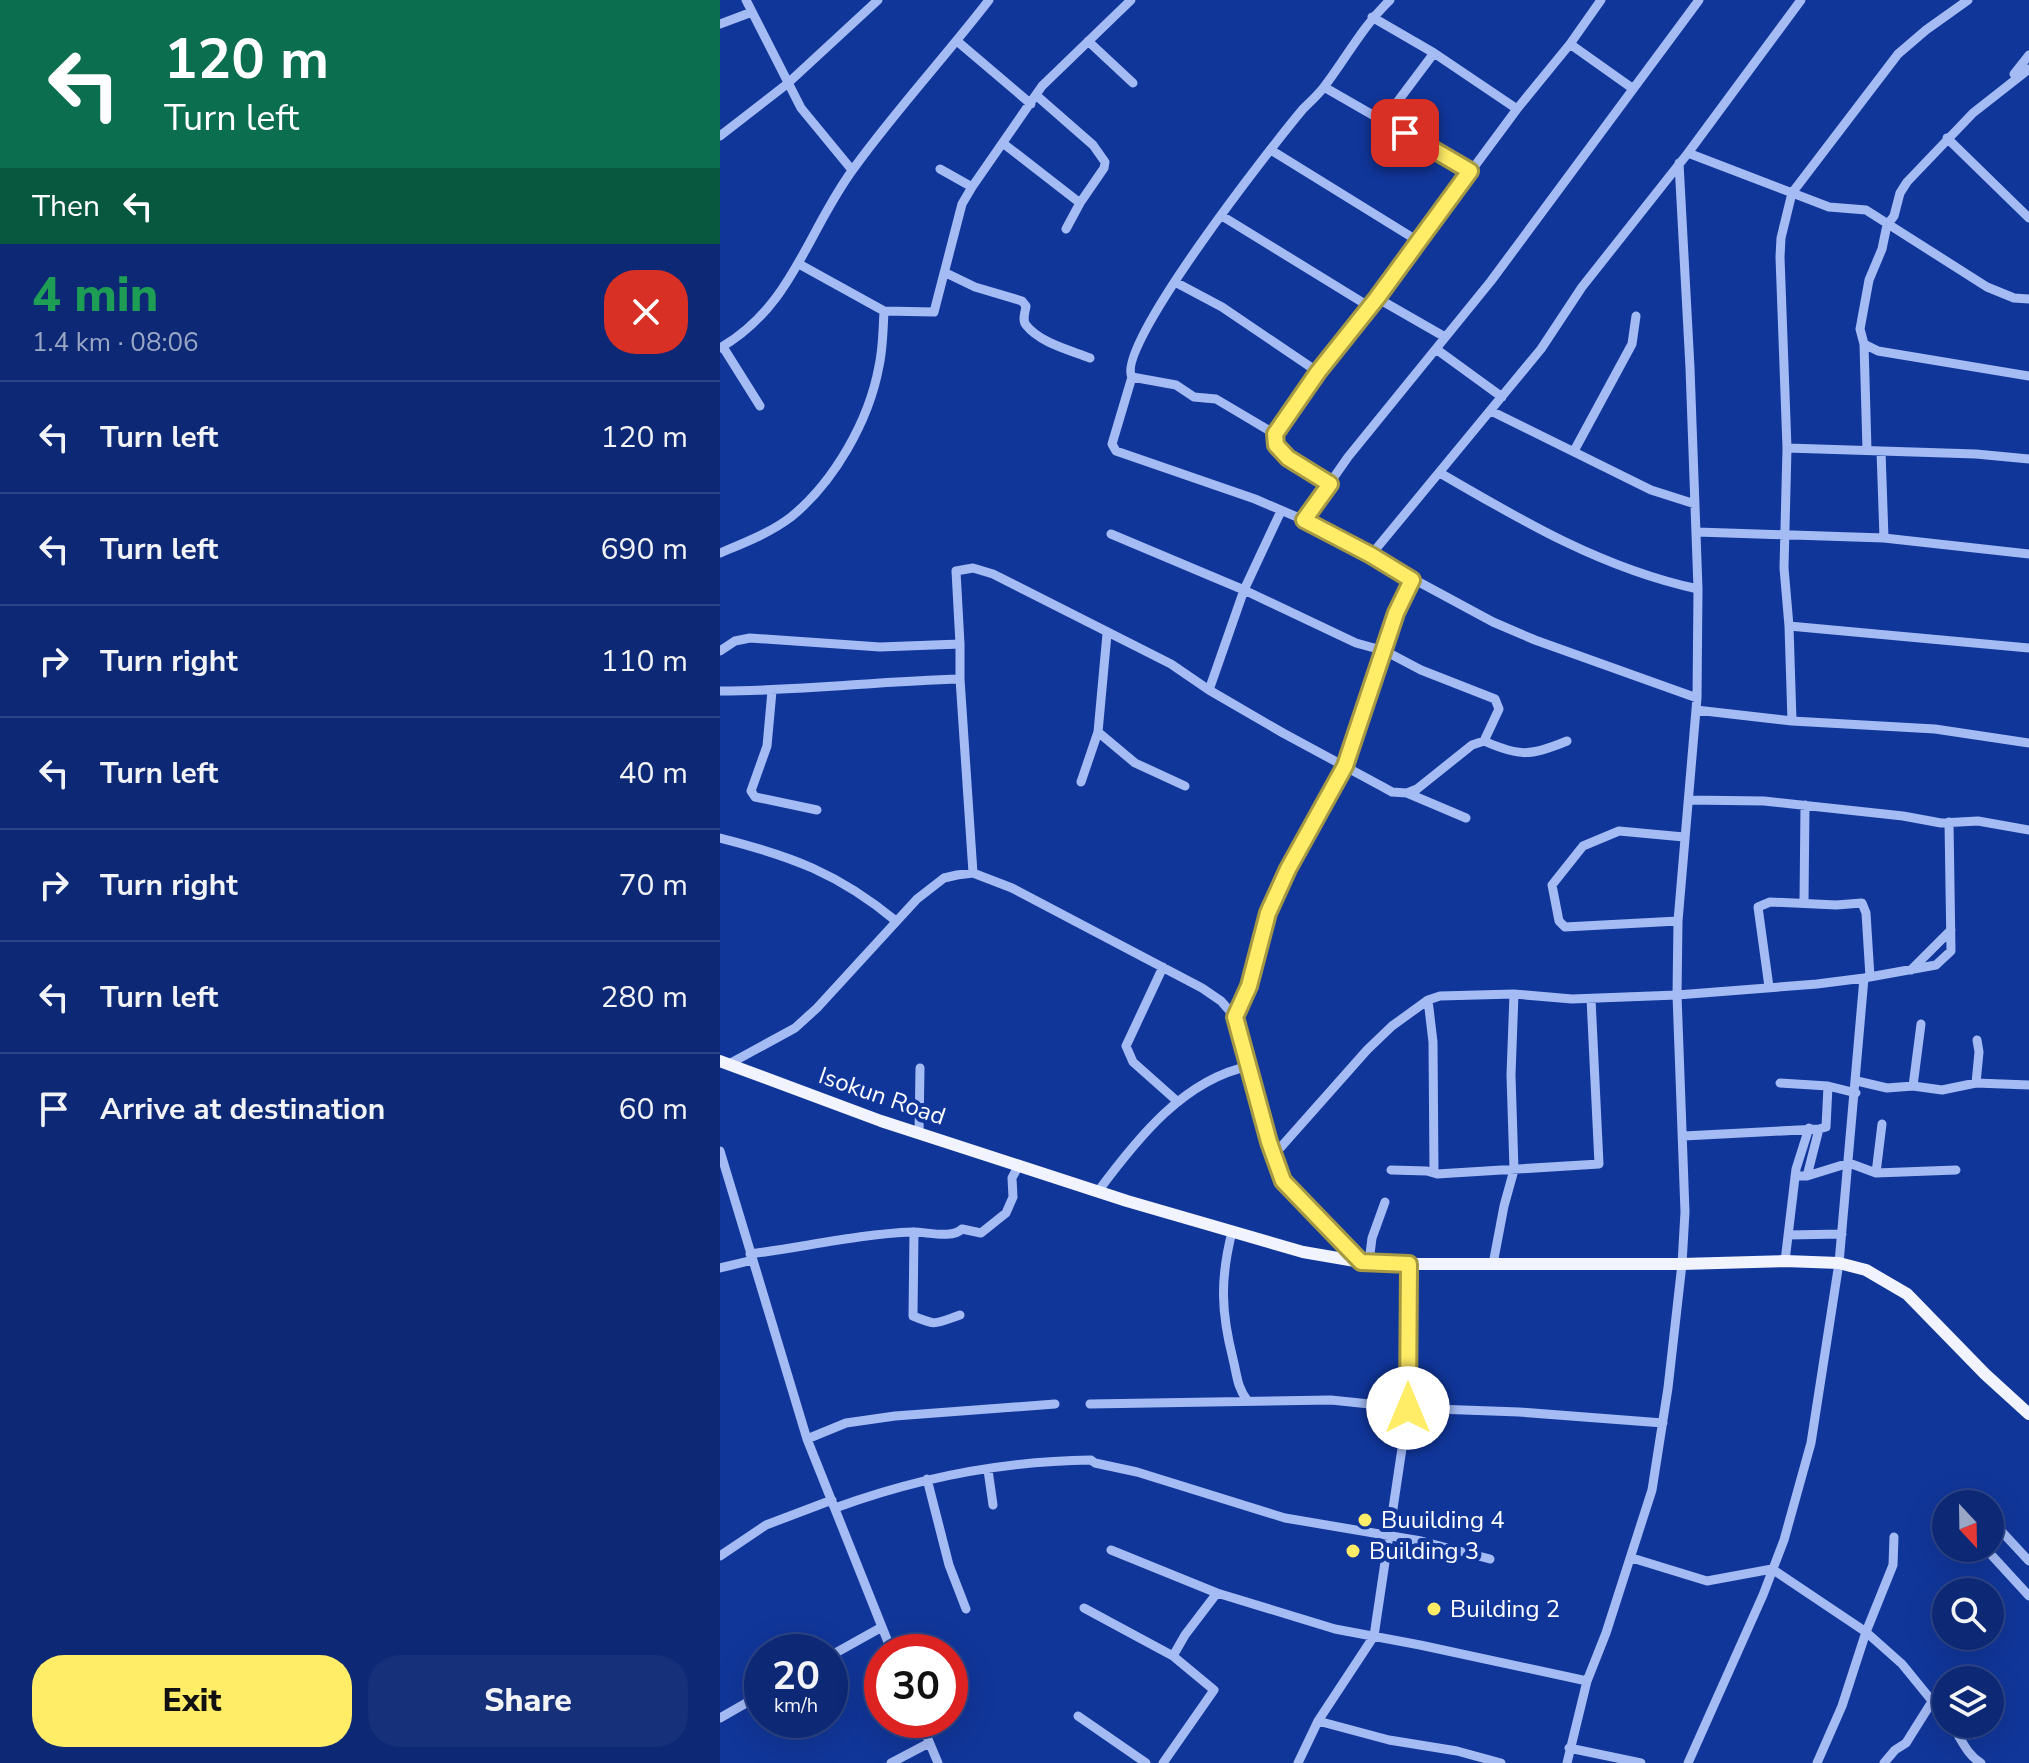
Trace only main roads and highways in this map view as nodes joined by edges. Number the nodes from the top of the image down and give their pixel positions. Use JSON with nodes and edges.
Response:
{"nodes":[{"id":1,"x":725,"y":1062,"type":"edge"},
{"id":2,"x":2029,"y":1414,"type":"edge"}],
"edges":[{"from":1,"to":2,"type":"main road","name":"Isokun Road"}]}
